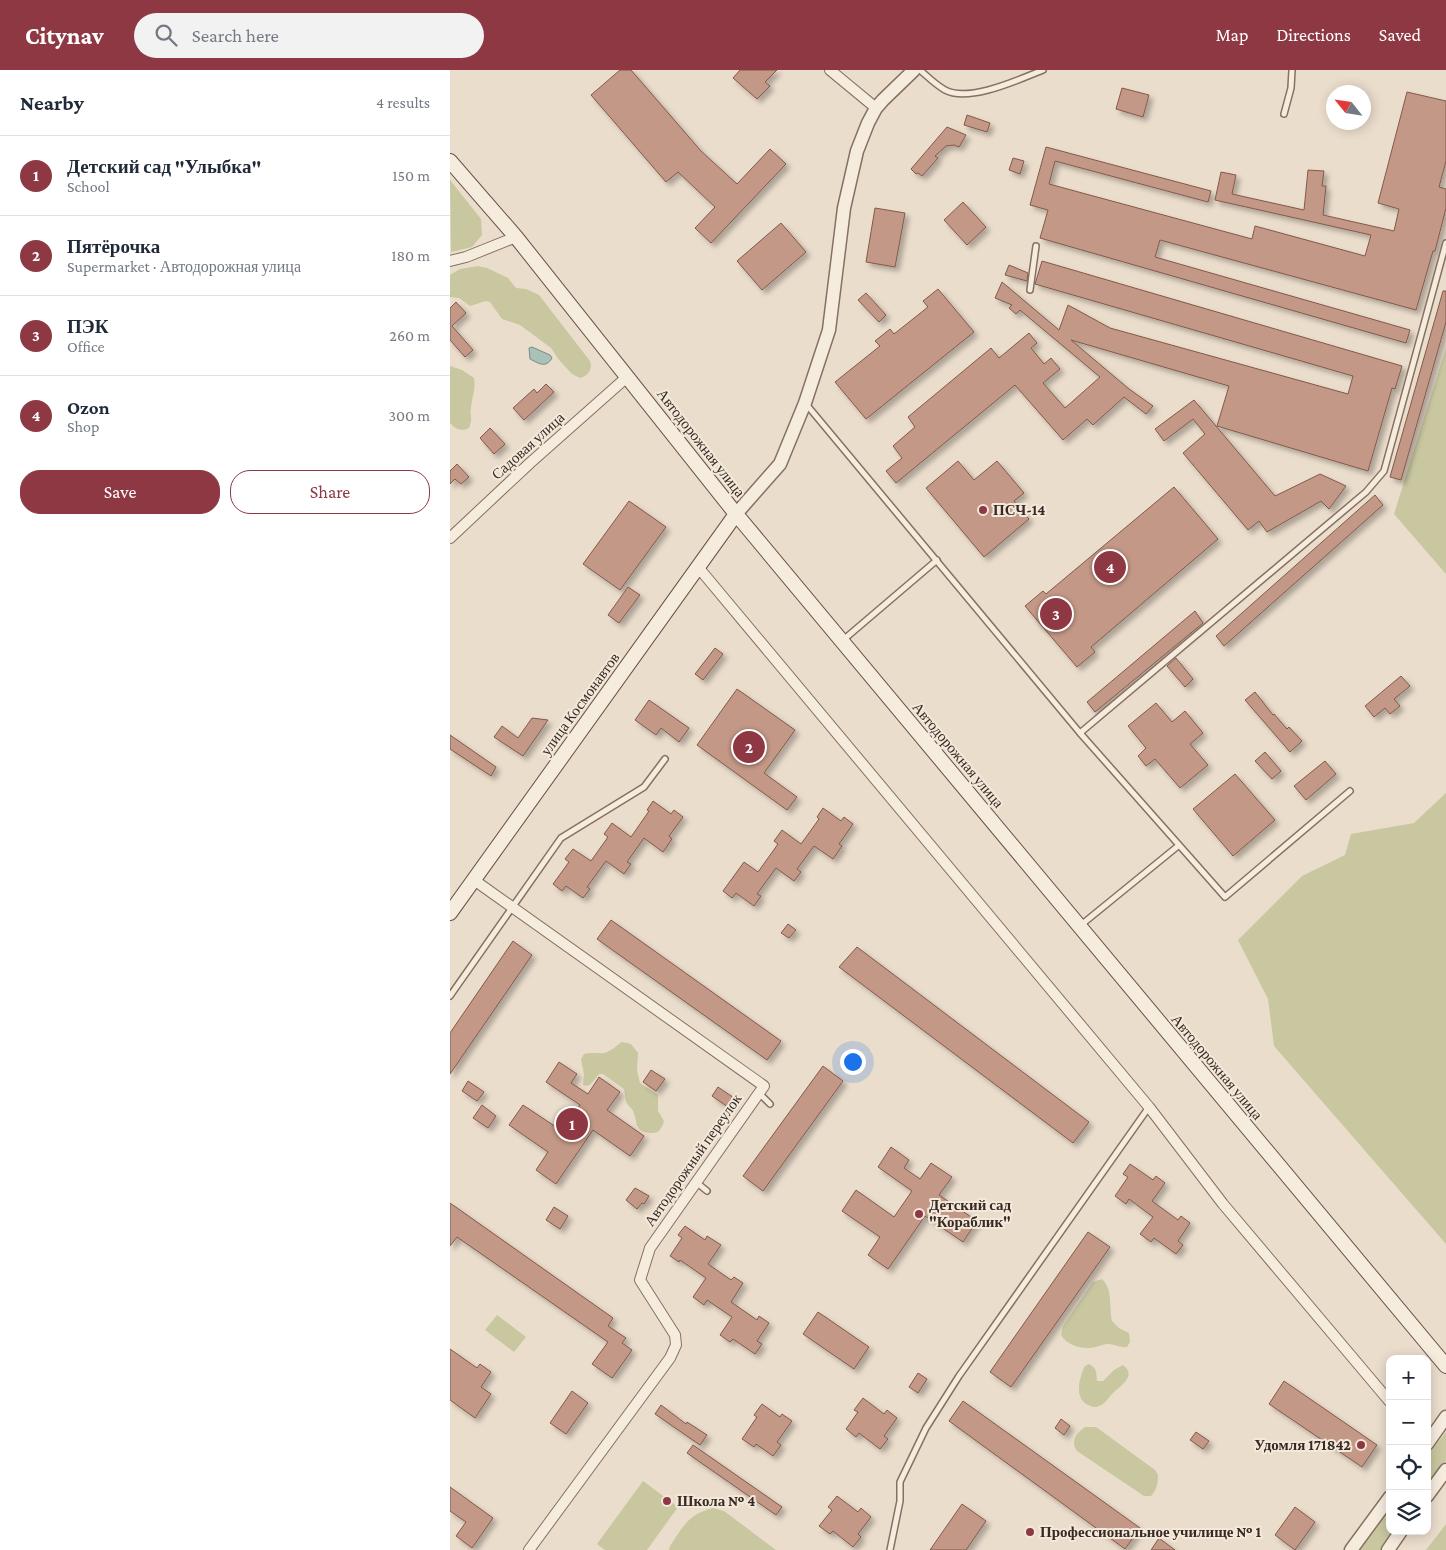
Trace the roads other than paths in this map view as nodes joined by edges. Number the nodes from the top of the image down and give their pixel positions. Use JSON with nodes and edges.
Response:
{"nodes":[{"id":1,"x":830,"y":70,"type":"edge"},
{"id":2,"x":914,"y":70,"type":"edge"},
{"id":3,"x":920,"y":70,"type":"edge"},
{"id":4,"x":1044,"y":70,"type":"edge"},
{"id":5,"x":1292,"y":70,"type":"edge"},
{"id":6,"x":876,"y":108,"type":"junction"},
{"id":7,"x":1284,"y":114,"type":"dead end"},
{"id":8,"x":450,"y":161,"type":"edge"},
{"id":9,"x":516,"y":237,"type":"junction"},
{"id":10,"x":1446,"y":244,"type":"edge"},
{"id":11,"x":1036,"y":246,"type":"dead end"},
{"id":12,"x":450,"y":261,"type":"edge"},
{"id":13,"x":1030,"y":290,"type":"dead end"},
{"id":14,"x":627,"y":377,"type":"junction"},
{"id":15,"x":805,"y":403,"type":"junction"},
{"id":16,"x":736,"y":514,"type":"junction"},
{"id":17,"x":450,"y":538,"type":"edge"},
{"id":18,"x":938,"y":560,"type":"junction"},
{"id":19,"x":698,"y":567,"type":"junction"},
{"id":20,"x":842,"y":642,"type":"junction"},
{"id":21,"x":1080,"y":733,"type":"junction"},
{"id":22,"x":665,"y":759,"type":"dead end"},
{"id":23,"x":1350,"y":791,"type":"dead end"},
{"id":24,"x":1178,"y":846,"type":"junction"},
{"id":25,"x":474,"y":880,"type":"junction"},
{"id":26,"x":512,"y":907,"type":"junction"},
{"id":27,"x":450,"y":913,"type":"edge"},
{"id":28,"x":1079,"y":927,"type":"junction"},
{"id":29,"x":450,"y":996,"type":"edge"},
{"id":30,"x":758,"y":1093,"type":"junction"},
{"id":31,"x":770,"y":1104,"type":"dead end"},
{"id":32,"x":1149,"y":1107,"type":"junction"},
{"id":33,"x":696,"y":1182,"type":"junction"},
{"id":34,"x":706,"y":1191,"type":"dead end"},
{"id":35,"x":1446,"y":1366,"type":"edge"},
{"id":36,"x":1388,"y":1400,"type":"edge"},
{"id":37,"x":1446,"y":1417,"type":"edge"},
{"id":38,"x":1431,"y":1438,"type":"edge"},
{"id":39,"x":1446,"y":1470,"type":"edge"},
{"id":40,"x":1431,"y":1491,"type":"edge"},
{"id":41,"x":1386,"y":1502,"type":"edge"},
{"id":42,"x":1398,"y":1535,"type":"edge"},
{"id":43,"x":529,"y":1550,"type":"edge"},
{"id":44,"x":890,"y":1550,"type":"edge"},
{"id":45,"x":1351,"y":1550,"type":"edge"},
{"id":46,"x":1388,"y":1550,"type":"edge"}],
"edges":[{"from":1,"to":6,"type":"street"},
{"from":2,"to":6,"type":"street"},
{"from":3,"to":4,"type":"lane"},
{"from":5,"to":7,"type":"lane"},
{"from":6,"to":15,"type":"street"},
{"from":8,"to":9,"type":"main road","name":"Автодорожная улица"},
{"from":9,"to":12,"type":"street"},
{"from":9,"to":14,"type":"main road","name":"Автодорожная улица"},
{"from":10,"to":21,"type":"lane"},
{"from":11,"to":13,"type":"lane"},
{"from":14,"to":16,"type":"main road","name":"Автодорожная улица"},
{"from":14,"to":17,"type":"street","name":"Садовая улица"},
{"from":15,"to":16,"type":"street"},
{"from":15,"to":18,"type":"lane"},
{"from":16,"to":19,"type":"main road","name":"улица Космонавтов"},
{"from":16,"to":20,"type":"main road","name":"Автодорожная улица"},
{"from":18,"to":20,"type":"lane"},
{"from":18,"to":21,"type":"lane"},
{"from":19,"to":25,"type":"main road","name":"улица Космонавтов"},
{"from":19,"to":32,"type":"street"},
{"from":20,"to":28,"type":"main road","name":"Автодорожная улица"},
{"from":21,"to":24,"type":"lane"},
{"from":22,"to":26,"type":"lane"},
{"from":23,"to":24,"type":"lane"},
{"from":24,"to":28,"type":"lane"},
{"from":25,"to":26,"type":"street","name":"Автодорожный переулок"},
{"from":25,"to":27,"type":"main road","name":"улица Космонавтов"},
{"from":26,"to":29,"type":"lane"},
{"from":26,"to":30,"type":"street","name":"Автодорожный переулок"},
{"from":28,"to":35,"type":"main road","name":"Автодорожная улица"},
{"from":30,"to":31,"type":"lane"},
{"from":30,"to":33,"type":"street","name":"Автодорожный переулок"},
{"from":32,"to":36,"type":"street"},
{"from":32,"to":44,"type":"lane"},
{"from":33,"to":34,"type":"lane"},
{"from":33,"to":43,"type":"street","name":"Автодорожный переулок"},
{"from":37,"to":38,"type":"street"},
{"from":39,"to":40,"type":"street"},
{"from":41,"to":45,"type":"street"},
{"from":42,"to":46,"type":"street"}]}
